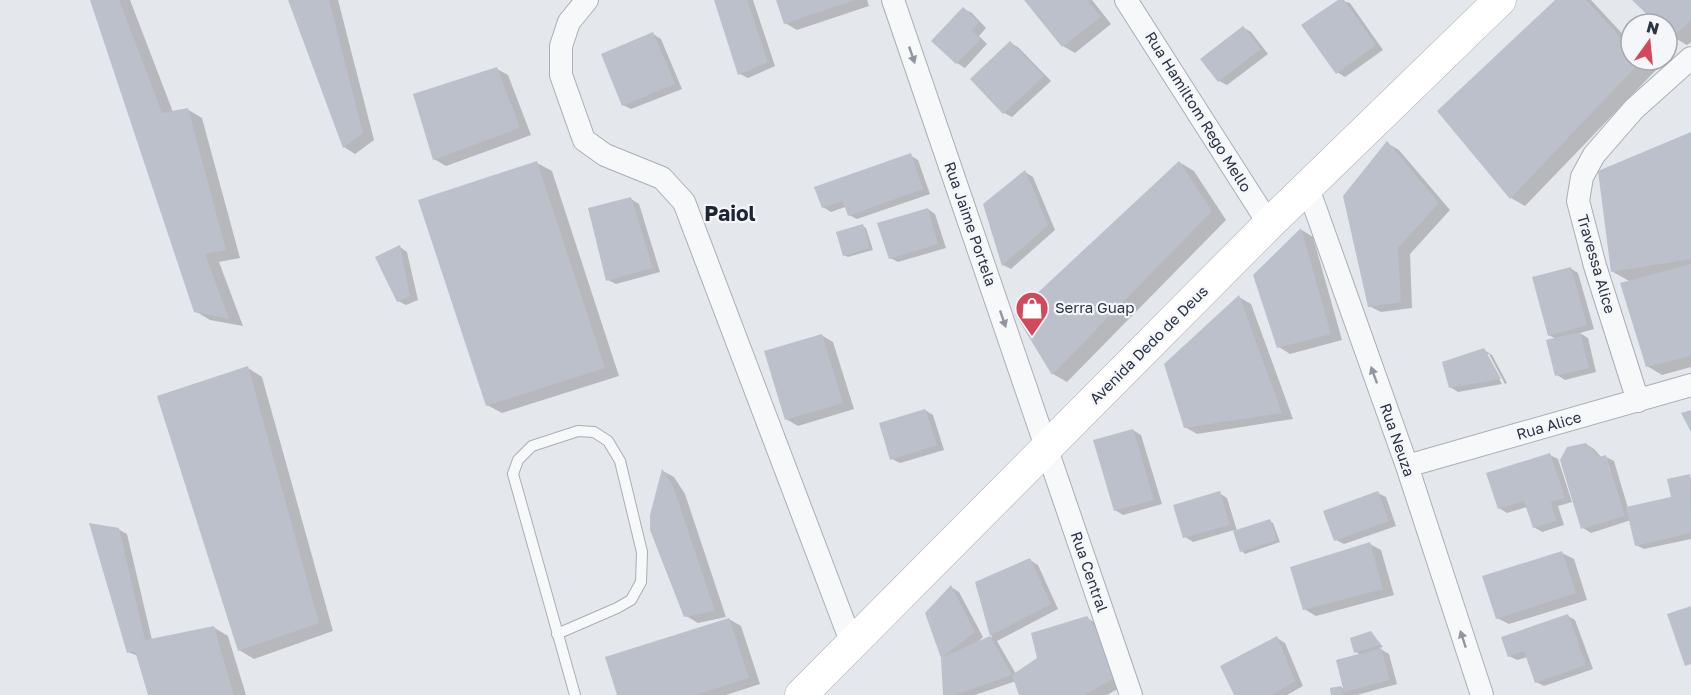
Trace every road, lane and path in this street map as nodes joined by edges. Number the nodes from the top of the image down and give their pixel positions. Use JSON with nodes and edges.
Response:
{"nodes":[{"id":1,"x":587,"y":0,"type":"edge"},
{"id":2,"x":893,"y":0,"type":"edge"},
{"id":3,"x":1126,"y":0,"type":"edge"},
{"id":4,"x":1500,"y":0,"type":"edge"},
{"id":5,"x":1691,"y":58,"type":"edge"},
{"id":6,"x":1308,"y":188,"type":"junction"},
{"id":7,"x":1269,"y":224,"type":"junction"},
{"id":8,"x":1691,"y":386,"type":"edge"},
{"id":9,"x":1638,"y":401,"type":"junction"},
{"id":10,"x":1047,"y":448,"type":"junction"},
{"id":11,"x":1407,"y":466,"type":"junction"},
{"id":12,"x":557,"y":634,"type":"junction"},
{"id":13,"x":852,"y":644,"type":"junction"},
{"id":14,"x":575,"y":695,"type":"edge"},
{"id":15,"x":802,"y":695,"type":"edge"},
{"id":16,"x":1131,"y":695,"type":"edge"},
{"id":17,"x":1482,"y":695,"type":"edge"}],
"edges":[{"from":1,"to":13,"type":"street"},
{"from":2,"to":10,"type":"street","name":"Rua Jaime Portela","one_way":true},
{"from":3,"to":7,"type":"street","name":"Rua Hamiltom Rego Mello"},
{"from":4,"to":6,"type":"main road","name":"Avenida Dedo de Deus"},
{"from":5,"to":9,"type":"street","name":"Travessa Alice"},
{"from":6,"to":7,"type":"main road","name":"Avenida Dedo de Deus"},
{"from":11,"to":6,"type":"street","name":"Rua Neuza","one_way":true},
{"from":7,"to":10,"type":"main road","name":"Avenida Dedo de Deus"},
{"from":8,"to":9,"type":"street","name":"Rua Alice"},
{"from":9,"to":11,"type":"street","name":"Rua Alice"},
{"from":10,"to":13,"type":"main road","name":"Avenida Dedo de Deus"},
{"from":10,"to":16,"type":"street","name":"Rua Central"},
{"from":17,"to":11,"type":"street","name":"Rua Neuza","one_way":true},
{"from":12,"to":12,"type":"lane"},
{"from":12,"to":14,"type":"lane"},
{"from":13,"to":15,"type":"main road","name":"Avenida Dedo de Deus"}]}
